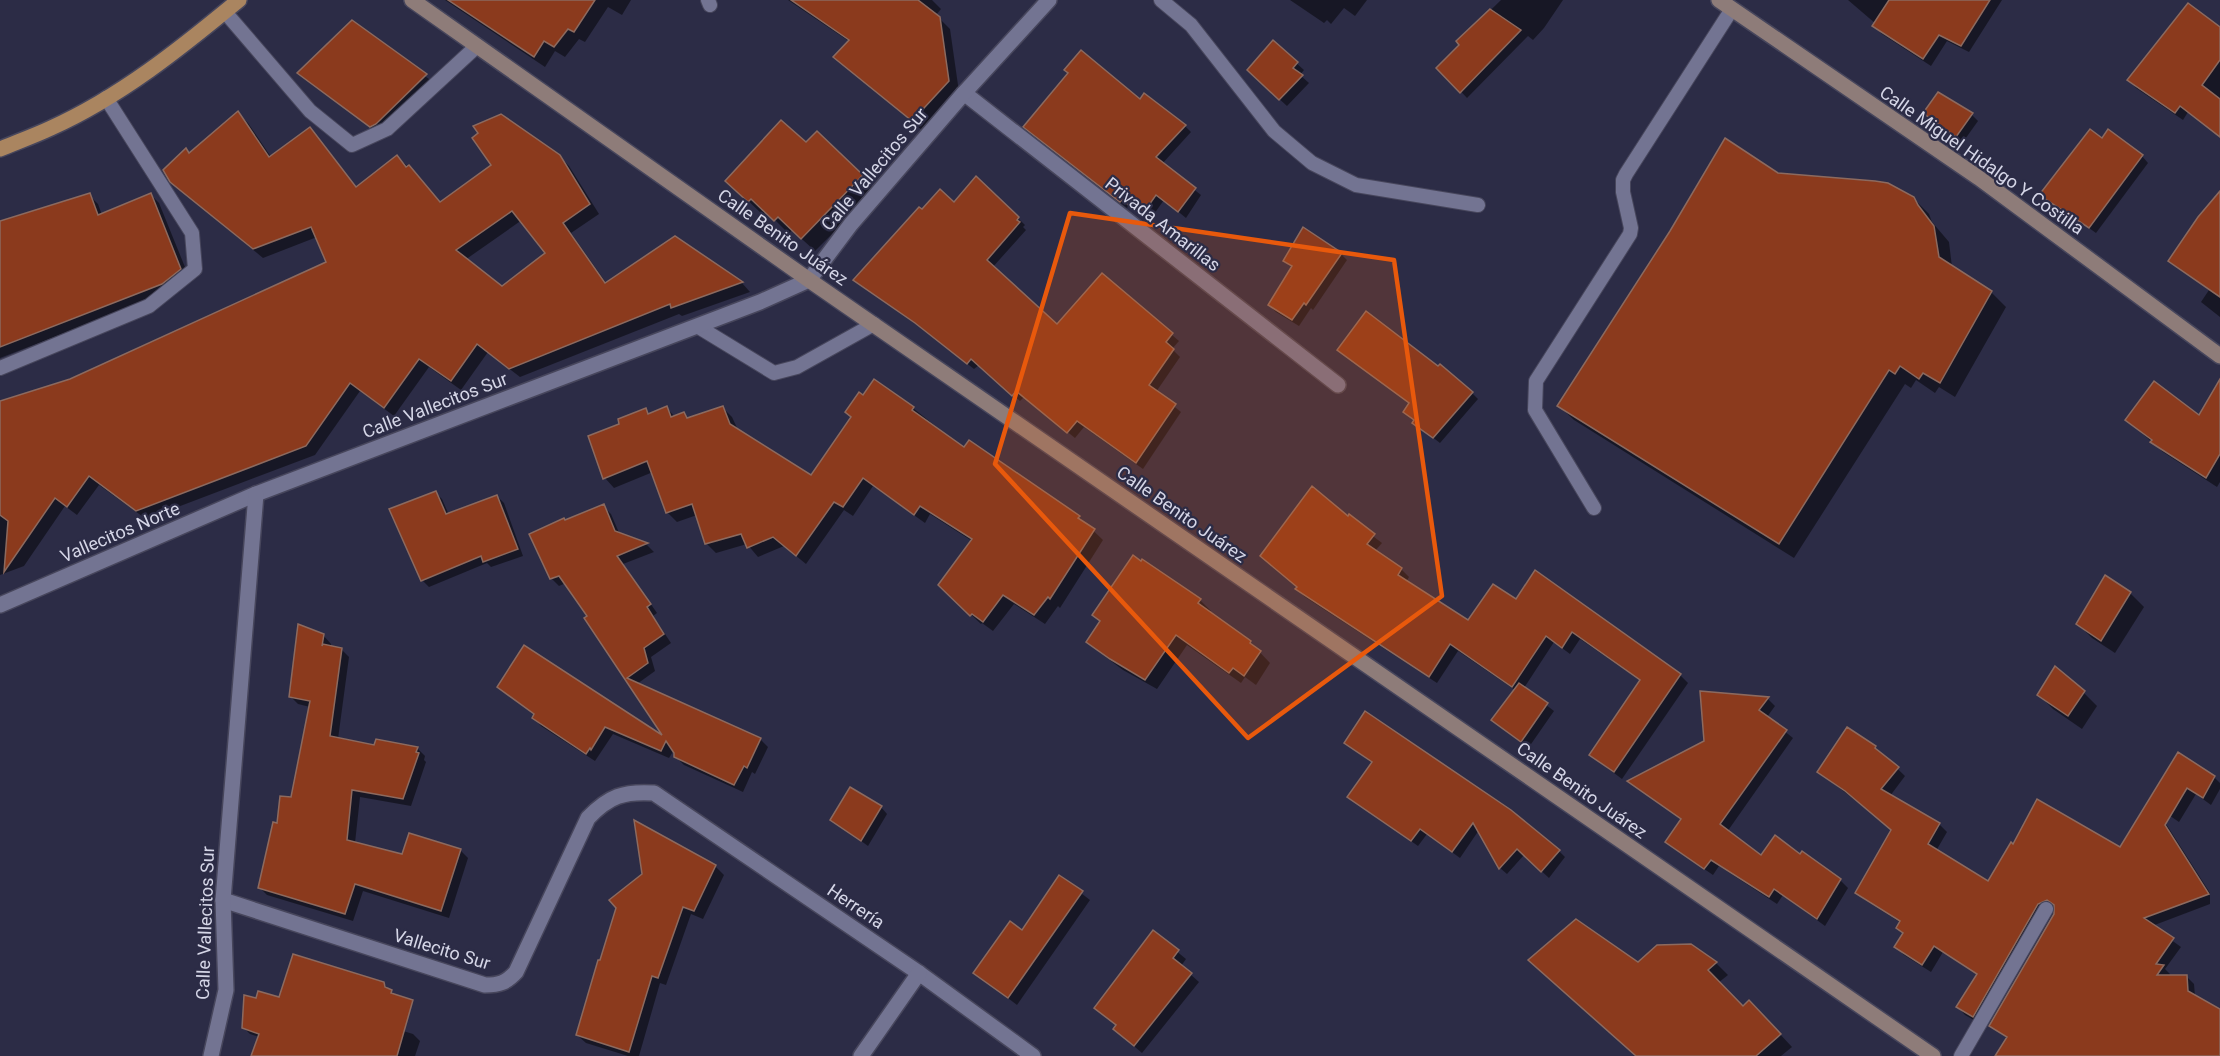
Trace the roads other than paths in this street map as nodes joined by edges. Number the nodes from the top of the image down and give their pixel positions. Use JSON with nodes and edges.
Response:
{"nodes":[{"id":1,"x":239,"y":0,"type":"edge"},
{"id":2,"x":412,"y":0,"type":"edge"},
{"id":3,"x":1049,"y":0,"type":"edge"},
{"id":4,"x":1161,"y":0,"type":"edge"},
{"id":5,"x":1719,"y":0,"type":"edge"},
{"id":6,"x":1732,"y":9,"type":"junction"},
{"id":7,"x":225,"y":12,"type":"junction"},
{"id":8,"x":477,"y":46,"type":"junction"},
{"id":9,"x":964,"y":93,"type":"junction"},
{"id":10,"x":106,"y":98,"type":"junction"},
{"id":11,"x":0,"y":149,"type":"edge"},
{"id":12,"x":1478,"y":205,"type":"dead end"},
{"id":13,"x":809,"y":280,"type":"junction"},
{"id":14,"x":874,"y":324,"type":"junction"},
{"id":15,"x":697,"y":326,"type":"junction"},
{"id":16,"x":2220,"y":356,"type":"edge"},
{"id":17,"x":0,"y":368,"type":"edge"},
{"id":18,"x":1338,"y":385,"type":"dead end"},
{"id":19,"x":256,"y":494,"type":"junction"},
{"id":20,"x":1594,"y":508,"type":"dead end"},
{"id":21,"x":0,"y":605,"type":"edge"},
{"id":22,"x":654,"y":793,"type":"joint"},
{"id":23,"x":223,"y":900,"type":"junction"},
{"id":24,"x":2046,"y":909,"type":"dead end"},
{"id":25,"x":919,"y":973,"type":"junction"},
{"id":26,"x":211,"y":1056,"type":"edge"},
{"id":27,"x":861,"y":1056,"type":"edge"},
{"id":28,"x":1033,"y":1056,"type":"edge"},
{"id":29,"x":1933,"y":1056,"type":"edge"},
{"id":30,"x":1961,"y":1056,"type":"edge"}],
"edges":[{"from":1,"to":7,"type":"main road"},
{"from":2,"to":8,"type":"street","name":"Calle Benito Juárez"},
{"from":3,"to":9,"type":"street","name":"Calle Vallecitos Sur"},
{"from":4,"to":12,"type":"lane"},
{"from":5,"to":6,"type":"street","name":"Calle Miguel Hidalgo Y Costilla"},
{"from":6,"to":16,"type":"street","name":"Calle Miguel Hidalgo Y Costilla"},
{"from":6,"to":20,"type":"lane"},
{"from":7,"to":8,"type":"lane"},
{"from":7,"to":10,"type":"main road"},
{"from":8,"to":13,"type":"street","name":"Calle Benito Juárez"},
{"from":9,"to":13,"type":"street","name":"Calle Vallecitos Sur"},
{"from":9,"to":18,"type":"street","name":"Privada Amarillas"},
{"from":10,"to":11,"type":"main road"},
{"from":10,"to":17,"type":"lane"},
{"from":13,"to":14,"type":"street","name":"Calle Benito Juárez"},
{"from":13,"to":15,"type":"street","name":"Calle Vallecitos Sur"},
{"from":14,"to":15,"type":"lane"},
{"from":14,"to":29,"type":"street","name":"Calle Benito Juárez"},
{"from":15,"to":19,"type":"street","name":"Calle Vallecitos Sur"},
{"from":19,"to":21,"type":"street","name":"Vallecitos Norte"},
{"from":19,"to":23,"type":"street","name":"Calle Vallecitos Sur"},
{"from":22,"to":23,"type":"street","name":"Vallecito Sur"},
{"from":22,"to":25,"type":"street","name":"Herrería"},
{"from":23,"to":26,"type":"street","name":"Calle Vallecitos Sur"},
{"from":24,"to":30,"type":"lane"},
{"from":25,"to":27,"type":"street"},
{"from":25,"to":28,"type":"street","name":"Herrería"}]}
